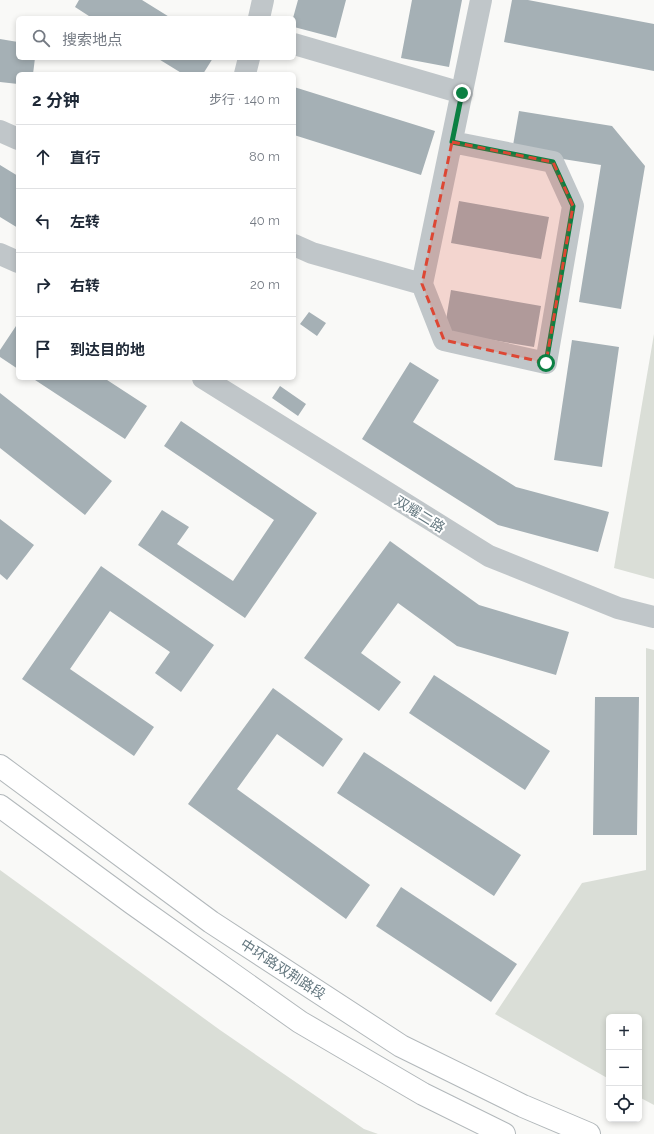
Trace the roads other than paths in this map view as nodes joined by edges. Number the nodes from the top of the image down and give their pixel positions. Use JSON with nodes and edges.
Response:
{"nodes":[{"id":1,"x":263,"y":0,"type":"edge"},
{"id":2,"x":481,"y":0,"type":"edge"},
{"id":3,"x":259,"y":16,"type":"edge"},
{"id":4,"x":296,"y":45,"type":"edge"},
{"id":5,"x":248,"y":60,"type":"edge"},
{"id":6,"x":246,"y":72,"type":"edge"},
{"id":7,"x":462,"y":93,"type":"junction"},
{"id":8,"x":0,"y":131,"type":"edge"},
{"id":9,"x":16,"y":138,"type":"edge"},
{"id":10,"x":452,"y":142,"type":"junction"},
{"id":11,"x":296,"y":245,"type":"edge"},
{"id":12,"x":0,"y":254,"type":"edge"},
{"id":13,"x":16,"y":261,"type":"edge"},
{"id":14,"x":422,"y":284,"type":"junction"},
{"id":15,"x":206,"y":380,"type":"edge"},
{"id":16,"x":654,"y":617,"type":"edge"},
{"id":17,"x":0,"y":766,"type":"edge"},
{"id":18,"x":0,"y":806,"type":"edge"},
{"id":19,"x":504,"y":1134,"type":"edge"},
{"id":20,"x":589,"y":1134,"type":"edge"}],
"edges":[{"from":1,"to":3,"type":"street"},
{"from":2,"to":7,"type":"street"},
{"from":4,"to":7,"type":"street"},
{"from":5,"to":6,"type":"street"},
{"from":7,"to":10,"type":"street"},
{"from":8,"to":9,"type":"street"},
{"from":10,"to":14,"type":"street"},
{"from":10,"to":14,"type":"street"},
{"from":11,"to":14,"type":"street"},
{"from":12,"to":13,"type":"street"},
{"from":15,"to":16,"type":"street","name":"双耀二路"},
{"from":17,"to":20,"type":"main road","name":"中环路双荆路段"},
{"from":18,"to":19,"type":"main road"}]}
